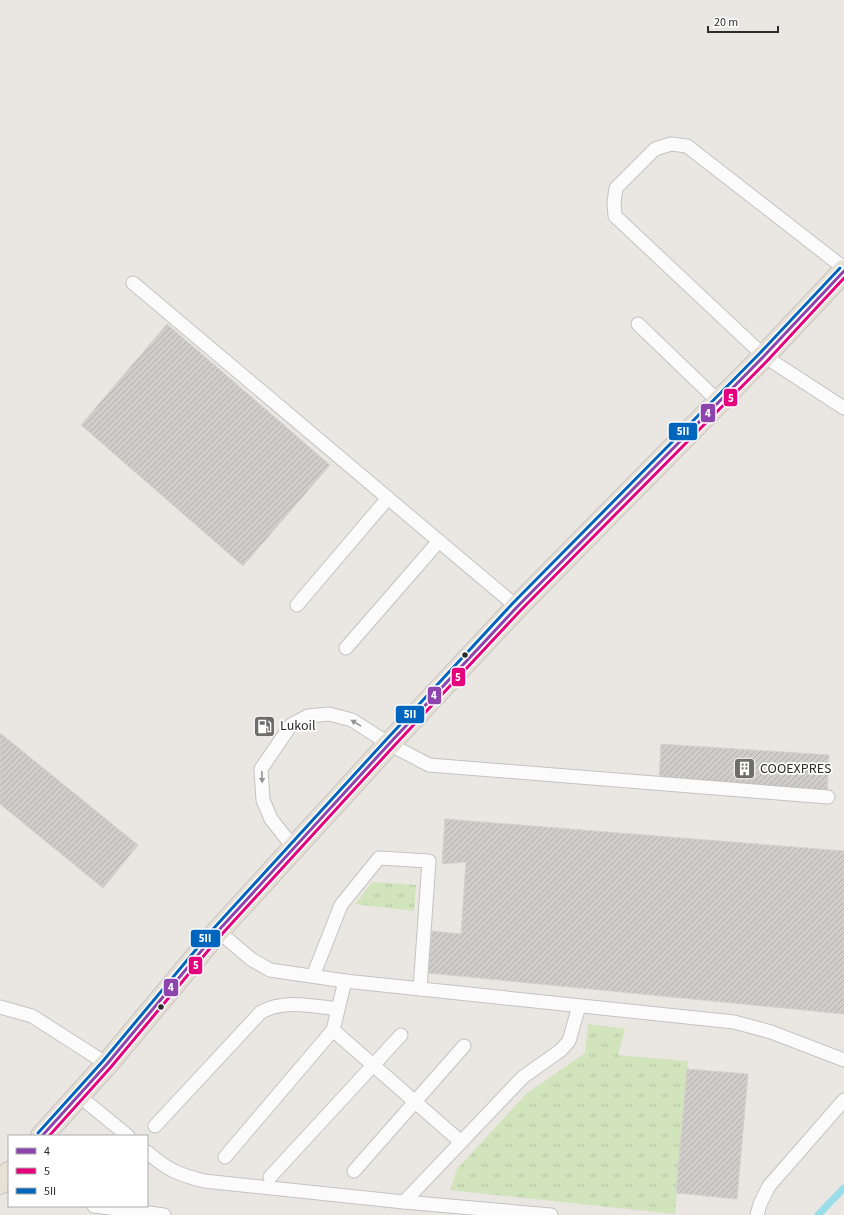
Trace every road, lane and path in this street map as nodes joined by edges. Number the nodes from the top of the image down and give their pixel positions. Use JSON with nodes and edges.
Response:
{"nodes":[{"id":1,"x":844,"y":269,"type":"edge"},
{"id":2,"x":133,"y":283,"type":"dead end"},
{"id":3,"x":638,"y":324,"type":"dead end"},
{"id":4,"x":764,"y":356,"type":"junction"},
{"id":5,"x":719,"y":402,"type":"junction"},
{"id":6,"x":844,"y":408,"type":"edge"},
{"id":7,"x":388,"y":498,"type":"junction"},
{"id":8,"x":439,"y":541,"type":"junction"},
{"id":9,"x":297,"y":605,"type":"dead end"},
{"id":10,"x":517,"y":607,"type":"junction"},
{"id":11,"x":346,"y":648,"type":"dead end"},
{"id":12,"x":389,"y":744,"type":"junction"},
{"id":13,"x":828,"y":797,"type":"dead end"},
{"id":14,"x":294,"y":848,"type":"junction"},
{"id":15,"x":218,"y":931,"type":"junction"},
{"id":16,"x":313,"y":976,"type":"junction"},
{"id":17,"x":344,"y":981,"type":"junction"},
{"id":18,"x":420,"y":989,"type":"junction"},
{"id":19,"x":579,"y":1006,"type":"junction"},
{"id":20,"x":0,"y":1007,"type":"edge"},
{"id":21,"x":338,"y":1009,"type":"junction"},
{"id":22,"x":333,"y":1030,"type":"junction"},
{"id":23,"x":401,"y":1035,"type":"dead end"},
{"id":24,"x":464,"y":1046,"type":"dead end"},
{"id":25,"x":844,"y":1060,"type":"edge"},
{"id":26,"x":107,"y":1064,"type":"junction"},
{"id":27,"x":373,"y":1065,"type":"junction"},
{"id":28,"x":78,"y":1095,"type":"junction"},
{"id":29,"x":844,"y":1100,"type":"edge"},
{"id":30,"x":414,"y":1102,"type":"junction"},
{"id":31,"x":155,"y":1126,"type":"dead end"},
{"id":32,"x":43,"y":1135,"type":"edge"},
{"id":33,"x":127,"y":1135,"type":"edge"},
{"id":34,"x":461,"y":1142,"type":"junction"},
{"id":35,"x":148,"y":1153,"type":"edge"},
{"id":36,"x":225,"y":1157,"type":"dead end"},
{"id":37,"x":354,"y":1171,"type":"dead end"},
{"id":38,"x":270,"y":1177,"type":"dead end"},
{"id":39,"x":404,"y":1202,"type":"junction"},
{"id":40,"x":102,"y":1207,"type":"edge"},
{"id":41,"x":164,"y":1215,"type":"edge"},
{"id":42,"x":551,"y":1215,"type":"edge"},
{"id":43,"x":757,"y":1215,"type":"edge"}],
"edges":[{"from":1,"to":4,"type":"main road"},
{"from":1,"to":4,"type":"lane"},
{"from":2,"to":7,"type":"lane"},
{"from":3,"to":5,"type":"lane"},
{"from":4,"to":5,"type":"main road"},
{"from":4,"to":6,"type":"lane"},
{"from":5,"to":10,"type":"main road"},
{"from":7,"to":8,"type":"lane"},
{"from":7,"to":9,"type":"lane"},
{"from":8,"to":10,"type":"lane"},
{"from":8,"to":11,"type":"lane"},
{"from":10,"to":12,"type":"main road"},
{"from":12,"to":13,"type":"lane"},
{"from":12,"to":14,"type":"main road"},
{"from":12,"to":14,"type":"lane","one_way":true},
{"from":14,"to":15,"type":"main road"},
{"from":15,"to":16,"type":"lane"},
{"from":15,"to":26,"type":"main road"},
{"from":16,"to":17,"type":"lane"},
{"from":16,"to":18,"type":"lane"},
{"from":17,"to":18,"type":"lane"},
{"from":17,"to":21,"type":"lane"},
{"from":18,"to":19,"type":"lane"},
{"from":19,"to":25,"type":"lane"},
{"from":19,"to":34,"type":"lane"},
{"from":20,"to":26,"type":"lane"},
{"from":21,"to":22,"type":"lane"},
{"from":21,"to":31,"type":"lane"},
{"from":22,"to":27,"type":"lane"},
{"from":22,"to":36,"type":"lane"},
{"from":23,"to":27,"type":"lane"},
{"from":24,"to":30,"type":"lane"},
{"from":26,"to":28,"type":"main road"},
{"from":27,"to":30,"type":"lane"},
{"from":27,"to":38,"type":"lane"},
{"from":28,"to":32,"type":"main road"},
{"from":28,"to":33,"type":"lane"},
{"from":29,"to":43,"type":"lane"},
{"from":30,"to":34,"type":"lane"},
{"from":30,"to":37,"type":"lane"},
{"from":34,"to":39,"type":"lane"},
{"from":35,"to":39,"type":"lane"},
{"from":39,"to":42,"type":"lane"},
{"from":40,"to":41,"type":"lane"}]}
